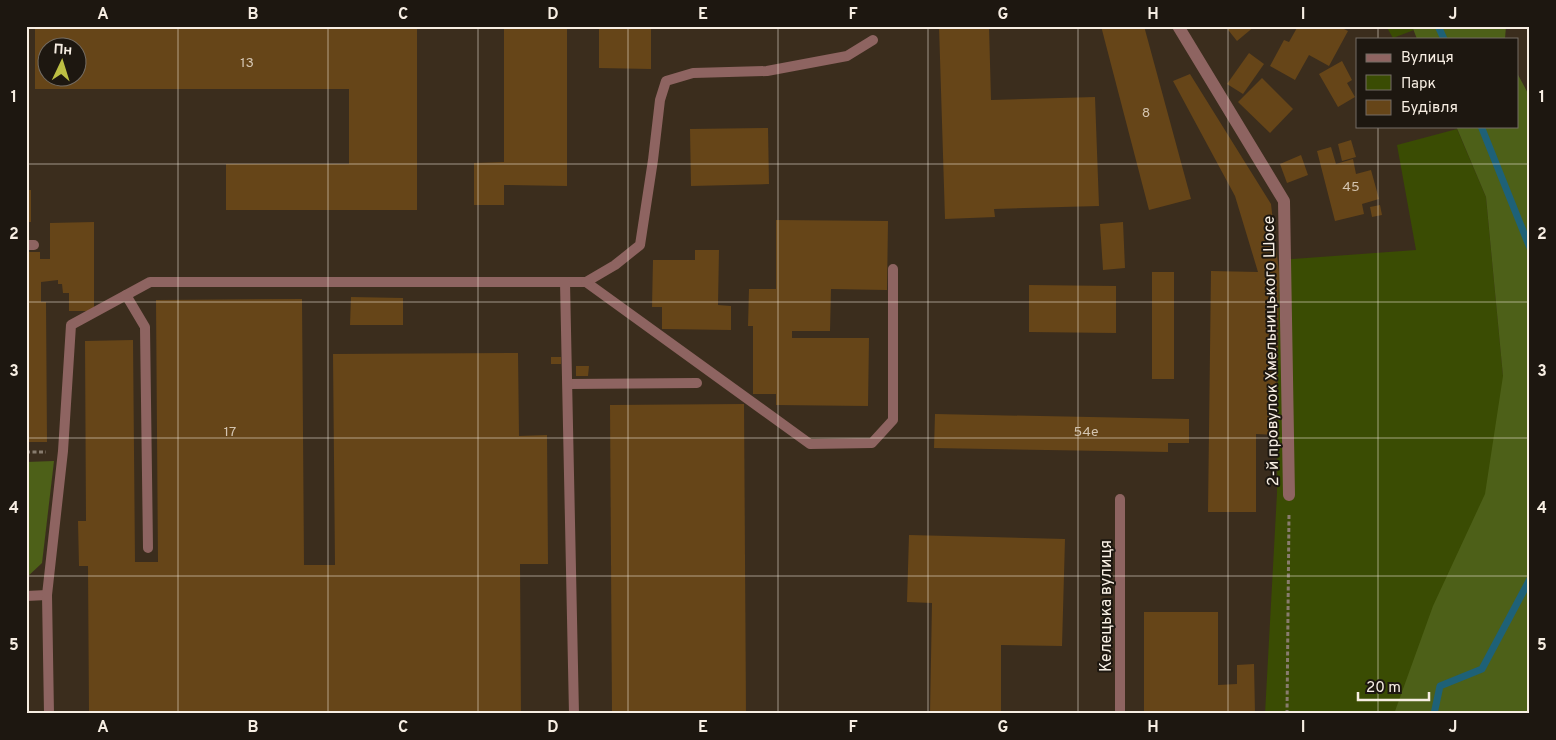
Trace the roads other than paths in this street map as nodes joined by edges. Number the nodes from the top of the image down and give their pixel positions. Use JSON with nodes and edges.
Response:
{"nodes":[{"id":1,"x":1178,"y":26,"type":"edge"},
{"id":2,"x":874,"y":40,"type":"dead end"},
{"id":3,"x":893,"y":268,"type":"dead end"},
{"id":4,"x":565,"y":282,"type":"junction"},
{"id":5,"x":586,"y":282,"type":"junction"},
{"id":6,"x":126,"y":295,"type":"junction"},
{"id":7,"x":697,"y":382,"type":"dead end"},
{"id":8,"x":568,"y":384,"type":"junction"},
{"id":9,"x":1289,"y":495,"type":"road end"},
{"id":10,"x":1120,"y":499,"type":"dead end"},
{"id":11,"x":148,"y":548,"type":"dead end"},
{"id":12,"x":47,"y":595,"type":"junction"},
{"id":13,"x":26,"y":596,"type":"edge"},
{"id":14,"x":49,"y":714,"type":"edge"},
{"id":15,"x":574,"y":714,"type":"edge"},
{"id":16,"x":1120,"y":714,"type":"edge"}],
"edges":[{"from":1,"to":9,"type":"street","name":"2-й провулок Хмельницького Шосе"},
{"from":2,"to":5,"type":"lane"},
{"from":3,"to":5,"type":"lane"},
{"from":4,"to":5,"type":"lane"},
{"from":4,"to":6,"type":"lane"},
{"from":4,"to":8,"type":"lane"},
{"from":6,"to":11,"type":"lane"},
{"from":6,"to":12,"type":"lane"},
{"from":7,"to":8,"type":"lane"},
{"from":8,"to":15,"type":"lane"},
{"from":10,"to":16,"type":"lane","name":"Келецька вулиця"},
{"from":12,"to":13,"type":"lane"},
{"from":12,"to":14,"type":"lane"}]}
